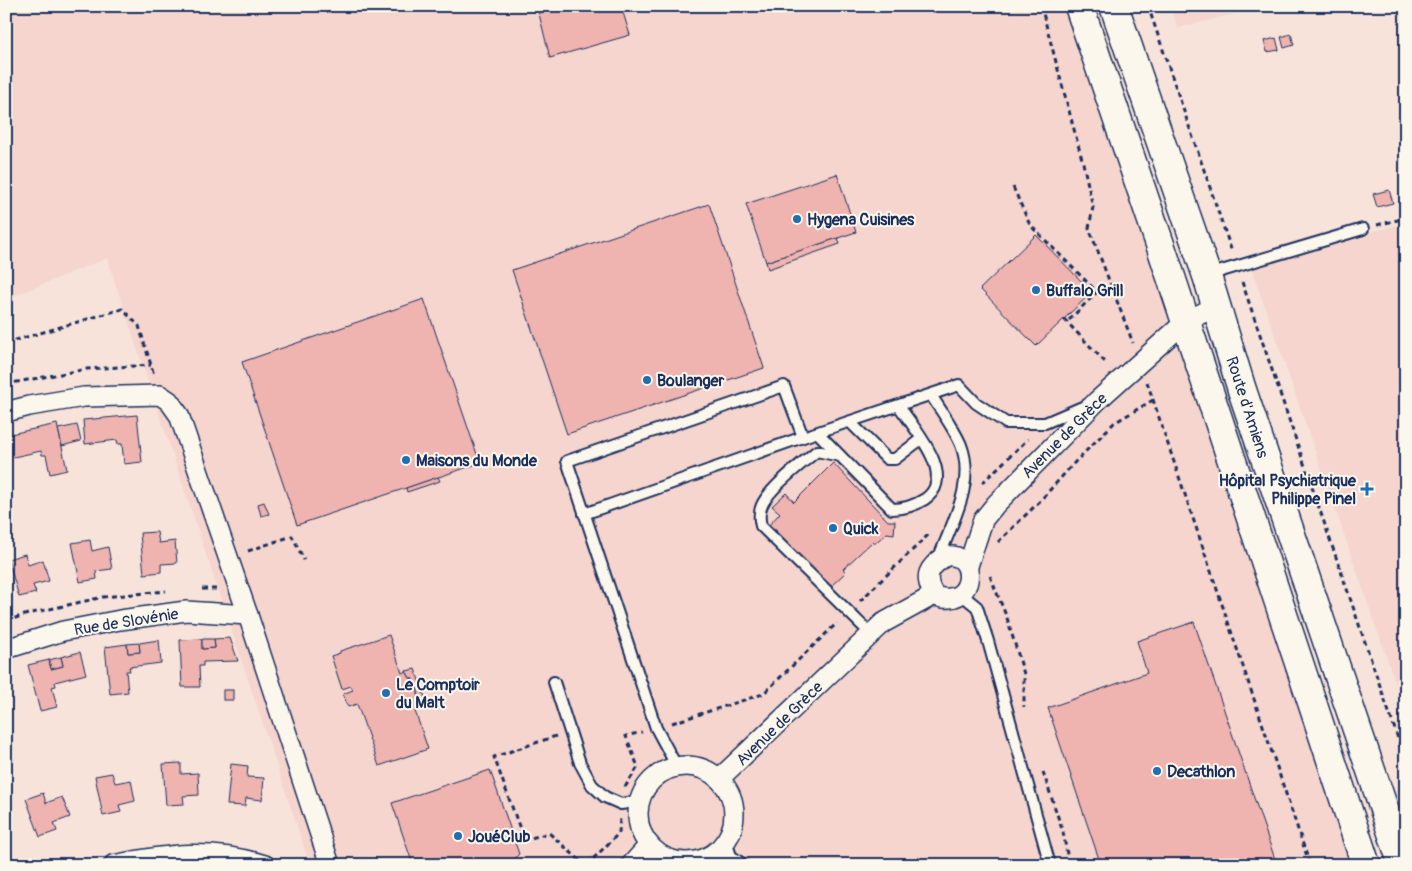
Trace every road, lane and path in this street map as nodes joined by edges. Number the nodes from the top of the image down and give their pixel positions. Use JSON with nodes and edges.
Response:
{"nodes":[{"id":1,"x":1041,"y":6,"type":"edge"},
{"id":2,"x":1079,"y":6,"type":"edge"},
{"id":3,"x":1114,"y":6,"type":"edge"},
{"id":4,"x":1148,"y":6,"type":"edge"},
{"id":5,"x":1013,"y":187,"type":"dead end"},
{"id":6,"x":1406,"y":218,"type":"edge"},
{"id":7,"x":1362,"y":229,"type":"joint"},
{"id":8,"x":1237,"y":267,"type":"junction"},
{"id":9,"x":1207,"y":276,"type":"junction"},
{"id":10,"x":1216,"y":306,"type":"junction"},
{"id":11,"x":1186,"y":322,"type":"junction"},
{"id":12,"x":6,"y":343,"type":"edge"},
{"id":13,"x":1140,"y":362,"type":"junction"},
{"id":14,"x":1107,"y":364,"type":"dead end"},
{"id":15,"x":151,"y":365,"type":"junction"},
{"id":16,"x":6,"y":384,"type":"edge"},
{"id":17,"x":160,"y":395,"type":"junction"},
{"id":18,"x":932,"y":395,"type":"junction"},
{"id":19,"x":1153,"y":400,"type":"junction"},
{"id":20,"x":1097,"y":401,"type":"junction"},
{"id":21,"x":899,"y":406,"type":"junction"},
{"id":22,"x":6,"y":412,"type":"edge"},
{"id":23,"x":850,"y":422,"type":"junction"},
{"id":24,"x":818,"y":433,"type":"junction"},
{"id":25,"x":803,"y":438,"type":"junction"},
{"id":26,"x":921,"y":439,"type":"junction"},
{"id":27,"x":840,"y":456,"type":"junction"},
{"id":28,"x":584,"y":514,"type":"junction"},
{"id":29,"x":984,"y":520,"type":"junction"},
{"id":30,"x":995,"y":550,"type":"dead end"},
{"id":31,"x":228,"y":558,"type":"junction"},
{"id":32,"x":944,"y":558,"type":"junction"},
{"id":33,"x":304,"y":560,"type":"dead end"},
{"id":34,"x":968,"y":566,"type":"junction"},
{"id":35,"x":988,"y":572,"type":"dead end"},
{"id":36,"x":930,"y":587,"type":"junction"},
{"id":37,"x":960,"y":594,"type":"junction"},
{"id":38,"x":248,"y":615,"type":"junction"},
{"id":39,"x":877,"y":628,"type":"junction"},
{"id":40,"x":6,"y":649,"type":"edge"},
{"id":41,"x":554,"y":682,"type":"dead end"},
{"id":42,"x":1024,"y":715,"type":"dead end"},
{"id":43,"x":570,"y":731,"type":"junction"},
{"id":44,"x":1406,"y":762,"type":"edge"},
{"id":45,"x":678,"y":767,"type":"junction"},
{"id":46,"x":1042,"y":769,"type":"dead end"},
{"id":47,"x":719,"y":780,"type":"junction"},
{"id":48,"x":640,"y":801,"type":"junction"},
{"id":49,"x":649,"y":845,"type":"junction"},
{"id":50,"x":714,"y":856,"type":"edge"},
{"id":51,"x":113,"y":865,"type":"edge"},
{"id":52,"x":265,"y":865,"type":"edge"},
{"id":53,"x":330,"y":865,"type":"edge"},
{"id":54,"x":585,"y":865,"type":"edge"},
{"id":55,"x":631,"y":865,"type":"edge"},
{"id":56,"x":744,"y":865,"type":"edge"},
{"id":57,"x":1050,"y":865,"type":"edge"},
{"id":58,"x":1069,"y":865,"type":"edge"},
{"id":59,"x":1310,"y":865,"type":"edge"},
{"id":60,"x":1366,"y":865,"type":"edge"},
{"id":61,"x":1403,"y":865,"type":"edge"}],
"edges":[{"from":1,"to":13,"type":"path"},
{"from":2,"to":11,"type":"main road","name":"Route d'Amiens"},
{"from":3,"to":9,"type":"main road","name":"Route d'Amiens"},
{"from":4,"to":8,"type":"path"},
{"from":5,"to":14,"type":"path"},
{"from":6,"to":7,"type":"path"},
{"from":7,"to":8,"type":"lane"},
{"from":8,"to":9,"type":"lane"},
{"from":8,"to":44,"type":"path"},
{"from":9,"to":10,"type":"main road","name":"Route d'Amiens"},
{"from":10,"to":11,"type":"street","name":"Avenue de Grèce"},
{"from":10,"to":61,"type":"main road","name":"Route d'Amiens"},
{"from":11,"to":13,"type":"street","name":"Avenue de Grèce"},
{"from":11,"to":60,"type":"main road","name":"Route d'Amiens"},
{"from":12,"to":15,"type":"path"},
{"from":13,"to":19,"type":"path"},
{"from":13,"to":20,"type":"street","name":"Avenue de Grèce"},
{"from":15,"to":16,"type":"path"},
{"from":15,"to":17,"type":"path"},
{"from":17,"to":22,"type":"street"},
{"from":17,"to":31,"type":"street"},
{"from":18,"to":20,"type":"lane"},
{"from":18,"to":21,"type":"lane"},
{"from":18,"to":32,"type":"lane"},
{"from":19,"to":30,"type":"path"},
{"from":19,"to":59,"type":"path"},
{"from":20,"to":29,"type":"street","name":"Avenue de Grèce"},
{"from":21,"to":23,"type":"lane"},
{"from":21,"to":26,"type":"lane"},
{"from":23,"to":24,"type":"lane"},
{"from":23,"to":26,"type":"lane"},
{"from":24,"to":25,"type":"lane"},
{"from":24,"to":27,"type":"lane"},
{"from":25,"to":28,"type":"lane"},
{"from":25,"to":28,"type":"lane"},
{"from":26,"to":27,"type":"lane"},
{"from":27,"to":39,"type":"lane"},
{"from":28,"to":45,"type":"lane"},
{"from":29,"to":32,"type":"street"},
{"from":29,"to":34,"type":"street","name":"Avenue de Grèce"},
{"from":31,"to":33,"type":"path"},
{"from":31,"to":38,"type":"street"},
{"from":32,"to":34,"type":"street"},
{"from":32,"to":36,"type":"street"},
{"from":34,"to":37,"type":"street"},
{"from":35,"to":42,"type":"path"},
{"from":36,"to":37,"type":"street"},
{"from":36,"to":39,"type":"street","name":"Avenue de Grèce"},
{"from":37,"to":57,"type":"lane"},
{"from":38,"to":40,"type":"street","name":"Rue de Slovénie"},
{"from":38,"to":53,"type":"street"},
{"from":39,"to":47,"type":"street","name":"Avenue de Grèce"},
{"from":41,"to":43,"type":"lane"},
{"from":43,"to":48,"type":"lane"},
{"from":43,"to":54,"type":"path"},
{"from":45,"to":47,"type":"street"},
{"from":45,"to":48,"type":"street"},
{"from":46,"to":58,"type":"path"},
{"from":47,"to":50,"type":"street"},
{"from":48,"to":49,"type":"street"},
{"from":49,"to":50,"type":"street"},
{"from":49,"to":55,"type":"street"},
{"from":50,"to":56,"type":"lane"},
{"from":51,"to":52,"type":"street"}]}
